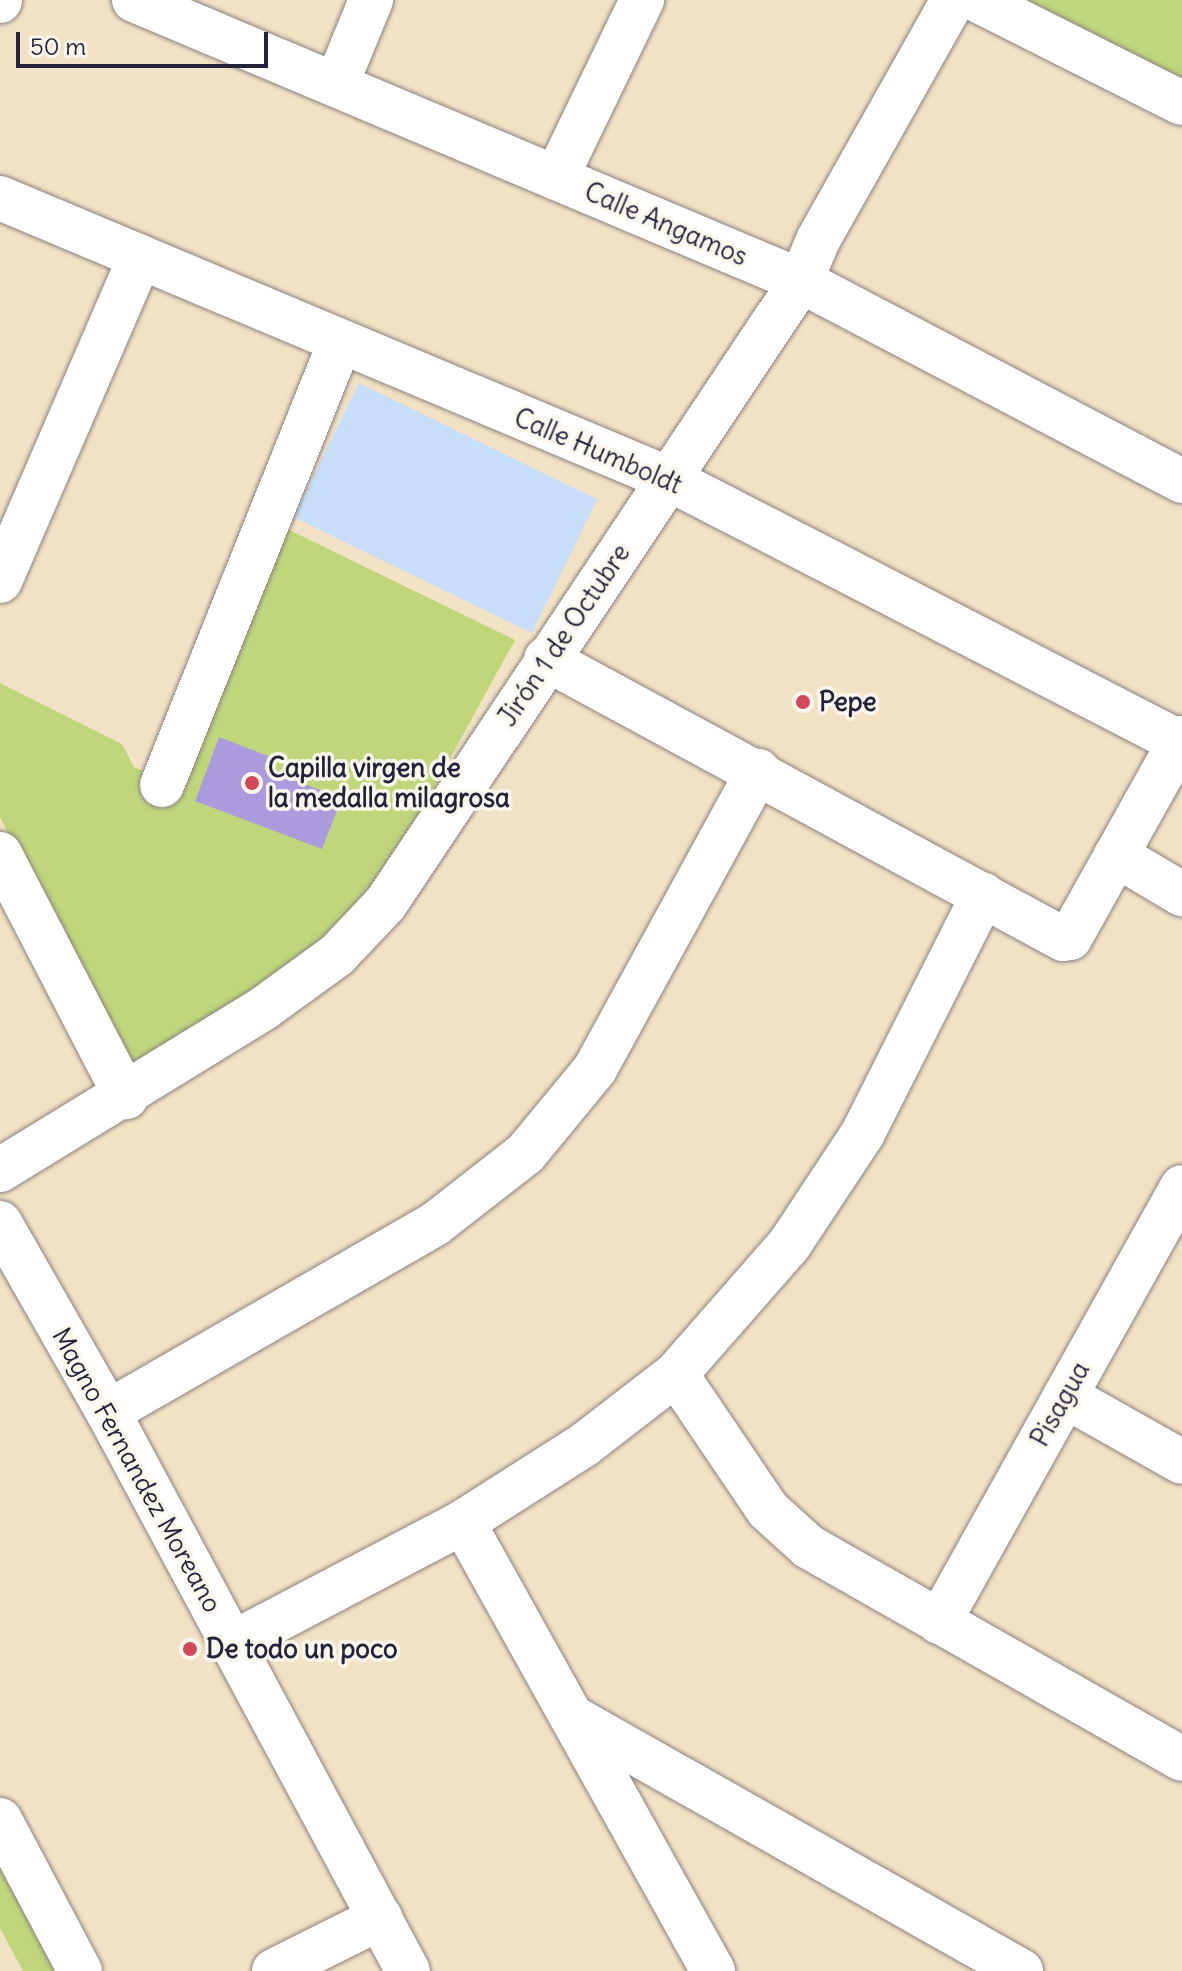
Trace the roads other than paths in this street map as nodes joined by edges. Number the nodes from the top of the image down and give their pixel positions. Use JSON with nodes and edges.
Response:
{"nodes":[{"id":1,"x":134,"y":0,"type":"edge"},
{"id":2,"x":371,"y":0,"type":"edge"},
{"id":3,"x":642,"y":0,"type":"edge"},
{"id":4,"x":953,"y":0,"type":"edge"},
{"id":5,"x":977,"y":0,"type":"edge"},
{"id":6,"x":337,"y":83,"type":"junction"},
{"id":7,"x":1182,"y":103,"type":"edge"},
{"id":8,"x":556,"y":178,"type":"junction"},
{"id":9,"x":0,"y":198,"type":"edge"},
{"id":10,"x":140,"y":257,"type":"junction"},
{"id":11,"x":801,"y":281,"type":"junction"},
{"id":12,"x":340,"y":342,"type":"junction"},
{"id":13,"x":669,"y":479,"type":"junction"},
{"id":14,"x":1182,"y":481,"type":"edge"},
{"id":15,"x":0,"y":581,"type":"edge"},
{"id":16,"x":546,"y":659,"type":"junction"},
{"id":17,"x":1181,"y":740,"type":"edge"},
{"id":18,"x":758,"y":771,"type":"junction"},
{"id":19,"x":162,"y":785,"type":"dead end"},
{"id":20,"x":0,"y":854,"type":"edge"},
{"id":21,"x":1116,"y":855,"type":"junction"},
{"id":22,"x":1182,"y":894,"type":"edge"},
{"id":23,"x":983,"y":895,"type":"junction"},
{"id":24,"x":126,"y":1097,"type":"junction"},
{"id":25,"x":0,"y":1170,"type":"edge"},
{"id":26,"x":1182,"y":1187,"type":"edge"},
{"id":27,"x":0,"y":1223,"type":"edge"},
{"id":28,"x":676,"y":1374,"type":"junction"},
{"id":29,"x":1065,"y":1396,"type":"junction"},
{"id":30,"x":108,"y":1412,"type":"junction"},
{"id":31,"x":1182,"y":1462,"type":"edge"},
{"id":32,"x":463,"y":1522,"type":"junction"},
{"id":33,"x":939,"y":1622,"type":"junction"},
{"id":34,"x":231,"y":1644,"type":"junction"},
{"id":35,"x":572,"y":1717,"type":"junction"},
{"id":36,"x":1182,"y":1759,"type":"edge"},
{"id":37,"x":0,"y":1820,"type":"edge"},
{"id":38,"x":380,"y":1918,"type":"junction"},
{"id":39,"x":80,"y":1971,"type":"edge"},
{"id":40,"x":274,"y":1971,"type":"edge"},
{"id":41,"x":408,"y":1971,"type":"edge"},
{"id":42,"x":713,"y":1971,"type":"edge"},
{"id":43,"x":1021,"y":1971,"type":"edge"}],
"edges":[{"from":1,"to":6,"type":"street","name":"Calle Angamos"},
{"from":2,"to":6,"type":"street"},
{"from":3,"to":8,"type":"street"},
{"from":4,"to":11,"type":"street","name":"Jirón 1 de Octubre"},
{"from":5,"to":7,"type":"street"},
{"from":6,"to":8,"type":"street","name":"Calle Angamos"},
{"from":8,"to":11,"type":"street","name":"Calle Angamos"},
{"from":9,"to":10,"type":"street","name":"Calle Humboldt"},
{"from":10,"to":12,"type":"street","name":"Calle Humboldt"},
{"from":10,"to":15,"type":"street"},
{"from":11,"to":13,"type":"street","name":"Jirón 1 de Octubre"},
{"from":11,"to":14,"type":"street","name":"Calle Angamos"},
{"from":12,"to":13,"type":"street","name":"Calle Humboldt"},
{"from":12,"to":19,"type":"street"},
{"from":13,"to":16,"type":"street","name":"Jirón 1 de Octubre"},
{"from":13,"to":17,"type":"street","name":"Calle Humboldt"},
{"from":16,"to":18,"type":"street"},
{"from":16,"to":24,"type":"street","name":"Jirón 1 de Octubre"},
{"from":17,"to":21,"type":"street"},
{"from":18,"to":23,"type":"street"},
{"from":18,"to":30,"type":"street"},
{"from":20,"to":24,"type":"street"},
{"from":21,"to":22,"type":"street"},
{"from":21,"to":23,"type":"street"},
{"from":23,"to":28,"type":"street"},
{"from":24,"to":25,"type":"street","name":"Jirón 1 de Octubre"},
{"from":26,"to":29,"type":"street","name":"Pisagua"},
{"from":27,"to":30,"type":"street","name":"Magno Fernandez Moreano"},
{"from":28,"to":32,"type":"street"},
{"from":28,"to":33,"type":"street"},
{"from":29,"to":31,"type":"street"},
{"from":29,"to":33,"type":"street","name":"Pisagua"},
{"from":30,"to":34,"type":"street","name":"Magno Fernandez Moreano"},
{"from":32,"to":34,"type":"street"},
{"from":32,"to":35,"type":"street"},
{"from":33,"to":36,"type":"street"},
{"from":34,"to":38,"type":"street","name":"Magno Fernandez Moreano"},
{"from":35,"to":42,"type":"street"},
{"from":35,"to":43,"type":"street"},
{"from":37,"to":39,"type":"street"},
{"from":38,"to":40,"type":"street"},
{"from":38,"to":41,"type":"street","name":"Magno Fernandez Moreano"}]}
